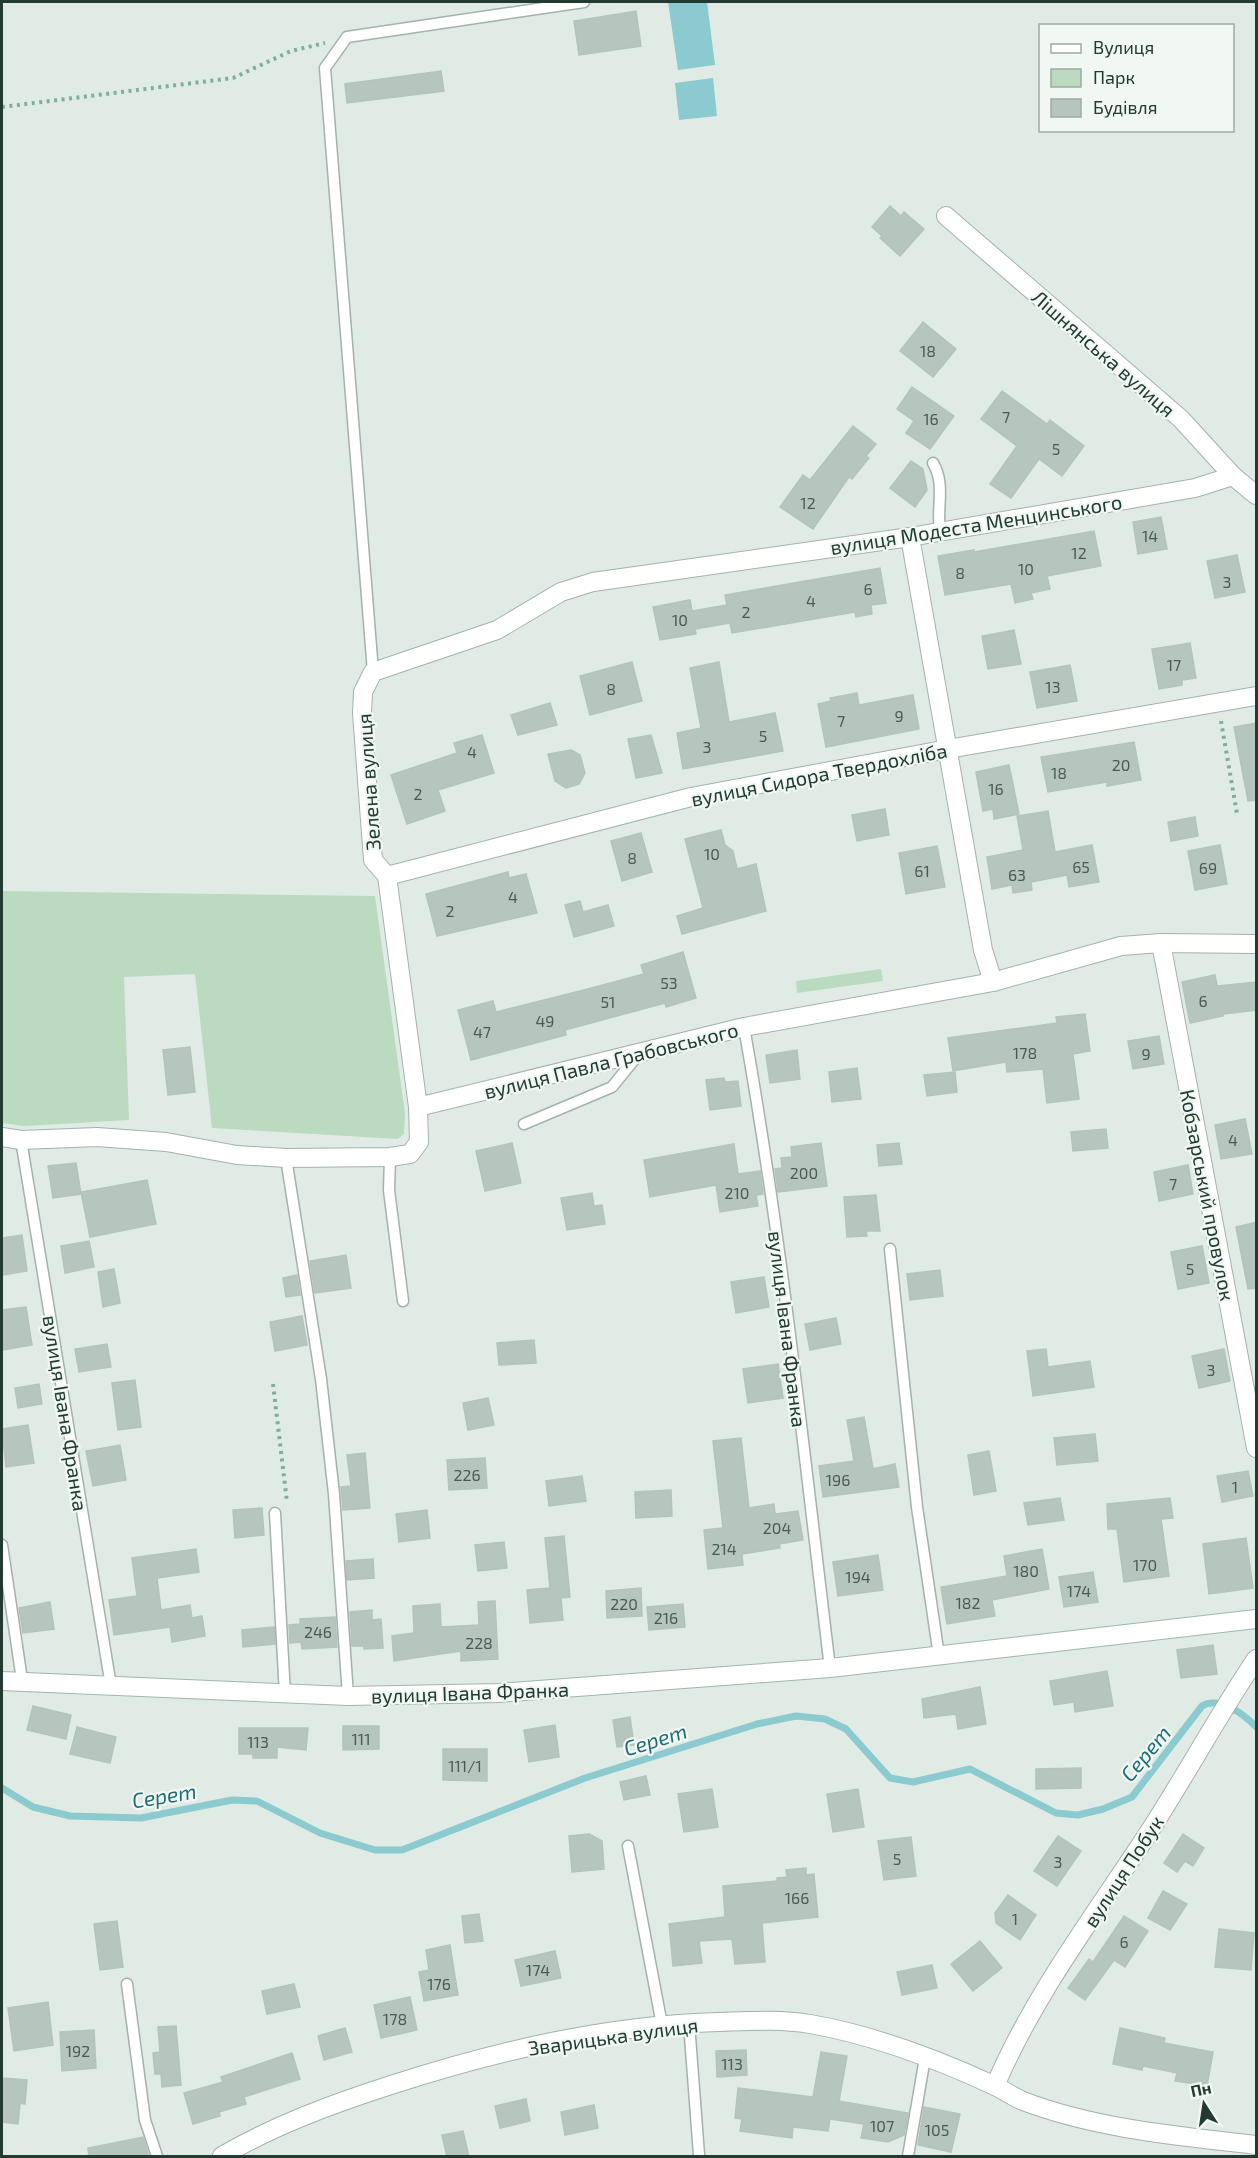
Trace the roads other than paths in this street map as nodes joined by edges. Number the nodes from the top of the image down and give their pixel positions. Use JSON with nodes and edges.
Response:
{"nodes":[{"id":1,"x":584,"y":2,"type":"edge"},
{"id":2,"x":946,"y":216,"type":"dead end"},
{"id":3,"x":933,"y":463,"type":"dead end"},
{"id":4,"x":1233,"y":476,"type":"junction"},
{"id":5,"x":1257,"y":495,"type":"edge"},
{"id":6,"x":940,"y":532,"type":"junction"},
{"id":7,"x":910,"y":537,"type":"junction"},
{"id":8,"x":372,"y":672,"type":"junction"},
{"id":9,"x":1257,"y":696,"type":"edge"},
{"id":10,"x":948,"y":749,"type":"junction"},
{"id":11,"x":387,"y":876,"type":"junction"},
{"id":12,"x":1161,"y":943,"type":"junction"},
{"id":13,"x":1257,"y":944,"type":"edge"},
{"id":14,"x":993,"y":982,"type":"junction"},
{"id":15,"x":744,"y":1027,"type":"junction"},
{"id":16,"x":640,"y":1052,"type":"junction"},
{"id":17,"x":418,"y":1107,"type":"junction"},
{"id":18,"x":524,"y":1124,"type":"dead end"},
{"id":19,"x":2,"y":1137,"type":"edge"},
{"id":20,"x":21,"y":1140,"type":"junction"},
{"id":21,"x":390,"y":1157,"type":"junction"},
{"id":22,"x":286,"y":1158,"type":"junction"},
{"id":23,"x":890,"y":1249,"type":"dead end"},
{"id":24,"x":403,"y":1301,"type":"dead end"},
{"id":25,"x":1257,"y":1448,"type":"edge"},
{"id":26,"x":275,"y":1513,"type":"dead end"},
{"id":27,"x":2,"y":1545,"type":"edge"},
{"id":28,"x":1257,"y":1619,"type":"edge"},
{"id":29,"x":939,"y":1656,"type":"junction"},
{"id":30,"x":1257,"y":1659,"type":"edge"},
{"id":31,"x":830,"y":1668,"type":"junction"},
{"id":32,"x":22,"y":1680,"type":"junction"},
{"id":33,"x":2,"y":1681,"type":"edge"},
{"id":34,"x":111,"y":1686,"type":"junction"},
{"id":35,"x":285,"y":1695,"type":"junction"},
{"id":36,"x":348,"y":1696,"type":"junction"},
{"id":37,"x":628,"y":1846,"type":"dead end"},
{"id":38,"x":127,"y":1984,"type":"dead end"},
{"id":39,"x":689,"y":2023,"type":"junction"},
{"id":40,"x":662,"y":2025,"type":"junction"},
{"id":41,"x":925,"y":2058,"type":"junction"},
{"id":42,"x":995,"y":2086,"type":"junction"},
{"id":43,"x":1257,"y":2145,"type":"edge"},
{"id":44,"x":699,"y":2155,"type":"dead end"},
{"id":45,"x":908,"y":2156,"type":"edge"},
{"id":46,"x":157,"y":2157,"type":"edge"},
{"id":47,"x":222,"y":2157,"type":"edge"}],
"edges":[{"from":1,"to":8,"type":"lane"},
{"from":2,"to":4,"type":"street","name":"Лішнянська вулиця"},
{"from":3,"to":6,"type":"lane"},
{"from":4,"to":5,"type":"street","name":"Лішнянська вулиця"},
{"from":4,"to":6,"type":"street","name":"вулиця Модеста Менцинського"},
{"from":6,"to":7,"type":"street","name":"вулиця Модеста Менцинського"},
{"from":7,"to":8,"type":"street","name":"вулиця Модеста Менцинського"},
{"from":7,"to":10,"type":"street"},
{"from":8,"to":11,"type":"street","name":"Зелена вулиця"},
{"from":9,"to":10,"type":"street","name":"вулиця Сидора Твердохліба"},
{"from":10,"to":11,"type":"street","name":"вулиця Сидора Твердохліба"},
{"from":10,"to":14,"type":"street"},
{"from":11,"to":17,"type":"street","name":"Зелена вулиця"},
{"from":12,"to":13,"type":"street","name":"вулиця Павла Грабовського"},
{"from":12,"to":14,"type":"street","name":"вулиця Павла Грабовського"},
{"from":12,"to":25,"type":"street","name":"Кобзарський провулок"},
{"from":14,"to":15,"type":"street","name":"вулиця Павла Грабовського"},
{"from":15,"to":16,"type":"street","name":"вулиця Павла Грабовського"},
{"from":15,"to":31,"type":"lane","name":"вулиця Івана Франка"},
{"from":16,"to":17,"type":"street","name":"вулиця Павла Грабовського"},
{"from":16,"to":18,"type":"lane"},
{"from":17,"to":21,"type":"street"},
{"from":19,"to":20,"type":"street"},
{"from":20,"to":22,"type":"street"},
{"from":20,"to":34,"type":"lane","name":"вулиця Івана Франка"},
{"from":21,"to":22,"type":"street"},
{"from":21,"to":24,"type":"lane"},
{"from":22,"to":36,"type":"lane"},
{"from":23,"to":29,"type":"lane"},
{"from":26,"to":35,"type":"lane"},
{"from":27,"to":32,"type":"lane"},
{"from":28,"to":29,"type":"street","name":"вулиця Івана Франка"},
{"from":29,"to":31,"type":"street","name":"вулиця Івана Франка"},
{"from":30,"to":42,"type":"street","name":"вулиця Побук"},
{"from":31,"to":36,"type":"street","name":"вулиця Івана Франка"},
{"from":32,"to":33,"type":"street","name":"вулиця Івана Франка"},
{"from":32,"to":34,"type":"street","name":"вулиця Івана Франка"},
{"from":34,"to":35,"type":"street","name":"вулиця Івана Франка"},
{"from":35,"to":36,"type":"street","name":"вулиця Івана Франка"},
{"from":37,"to":40,"type":"lane"},
{"from":38,"to":46,"type":"lane"},
{"from":39,"to":40,"type":"street","name":"Зварицька вулиця"},
{"from":39,"to":41,"type":"street","name":"Зварицька вулиця"},
{"from":39,"to":44,"type":"lane"},
{"from":40,"to":47,"type":"street","name":"Зварицька вулиця"},
{"from":41,"to":42,"type":"street","name":"Зварицька вулиця"},
{"from":41,"to":45,"type":"lane"},
{"from":42,"to":43,"type":"street","name":"Зварицька вулиця"}]}
